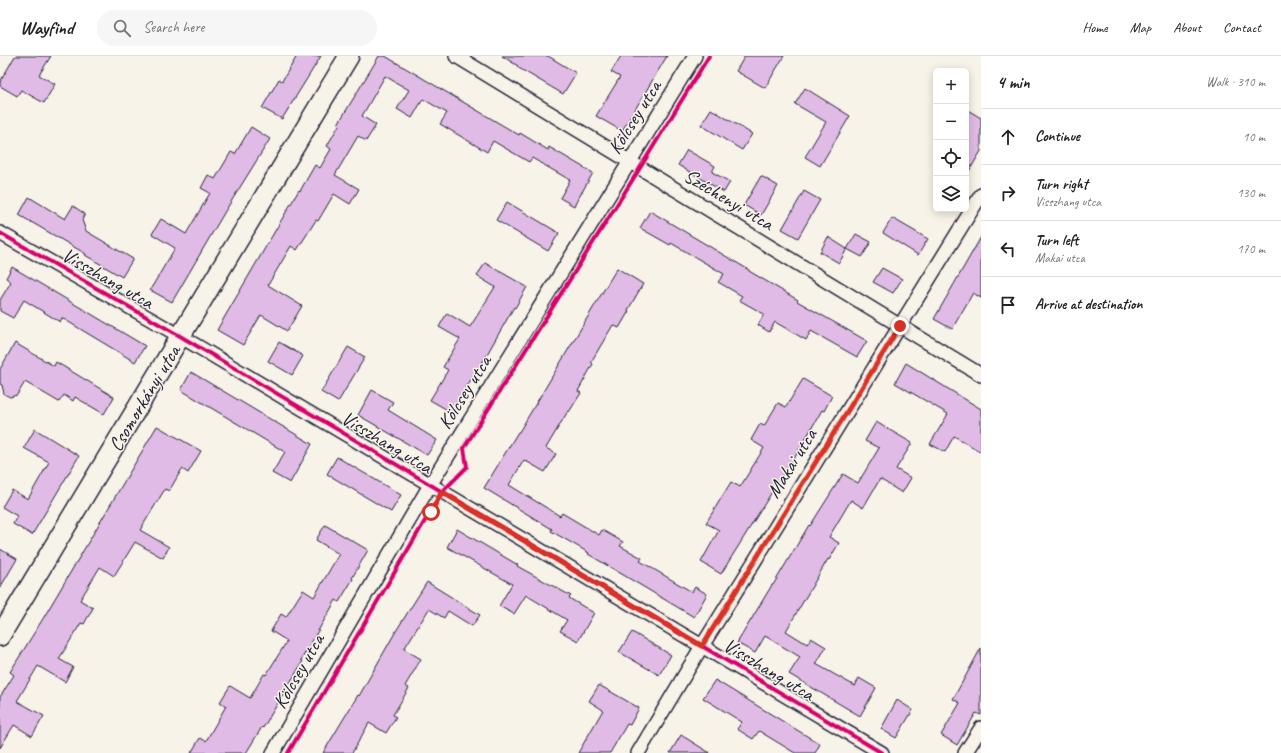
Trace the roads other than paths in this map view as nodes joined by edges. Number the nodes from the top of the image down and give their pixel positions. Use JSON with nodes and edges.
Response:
{"nodes":[{"id":1,"x":349,"y":56,"type":"edge"},
{"id":2,"x":456,"y":56,"type":"edge"},
{"id":3,"x":695,"y":56,"type":"edge"},
{"id":4,"x":630,"y":162,"type":"junction"},
{"id":5,"x":981,"y":195,"type":"edge"},
{"id":6,"x":0,"y":233,"type":"edge"},
{"id":7,"x":900,"y":326,"type":"junction"},
{"id":8,"x":180,"y":336,"type":"junction"},
{"id":9,"x":981,"y":375,"type":"edge"},
{"id":10,"x":430,"y":485,"type":"junction"},
{"id":11,"x":0,"y":636,"type":"edge"},
{"id":12,"x":702,"y":646,"type":"junction"},
{"id":13,"x":981,"y":728,"type":"edge"},
{"id":14,"x":273,"y":753,"type":"edge"},
{"id":15,"x":638,"y":753,"type":"edge"},
{"id":16,"x":882,"y":753,"type":"edge"},
{"id":17,"x":965,"y":753,"type":"edge"}],
"edges":[{"from":1,"to":8,"type":"street","name":"Csomorkányi utca"},
{"from":2,"to":4,"type":"street","name":"Széchenyi utca"},
{"from":3,"to":4,"type":"street","name":"Kölcsey utca"},
{"from":4,"to":7,"type":"street","name":"Széchenyi utca"},
{"from":4,"to":10,"type":"street","name":"Kölcsey utca"},
{"from":5,"to":7,"type":"street","name":"Makai utca"},
{"from":6,"to":8,"type":"street","name":"Visszhang utca"},
{"from":7,"to":9,"type":"street","name":"Széchenyi utca"},
{"from":7,"to":12,"type":"street","name":"Makai utca"},
{"from":8,"to":10,"type":"street","name":"Visszhang utca"},
{"from":8,"to":11,"type":"street","name":"Csomorkányi utca"},
{"from":10,"to":12,"type":"street","name":"Visszhang utca"},
{"from":10,"to":14,"type":"street","name":"Kölcsey utca"},
{"from":12,"to":15,"type":"street","name":"Makai utca"},
{"from":12,"to":16,"type":"street","name":"Visszhang utca"},
{"from":13,"to":17,"type":"street"}]}
